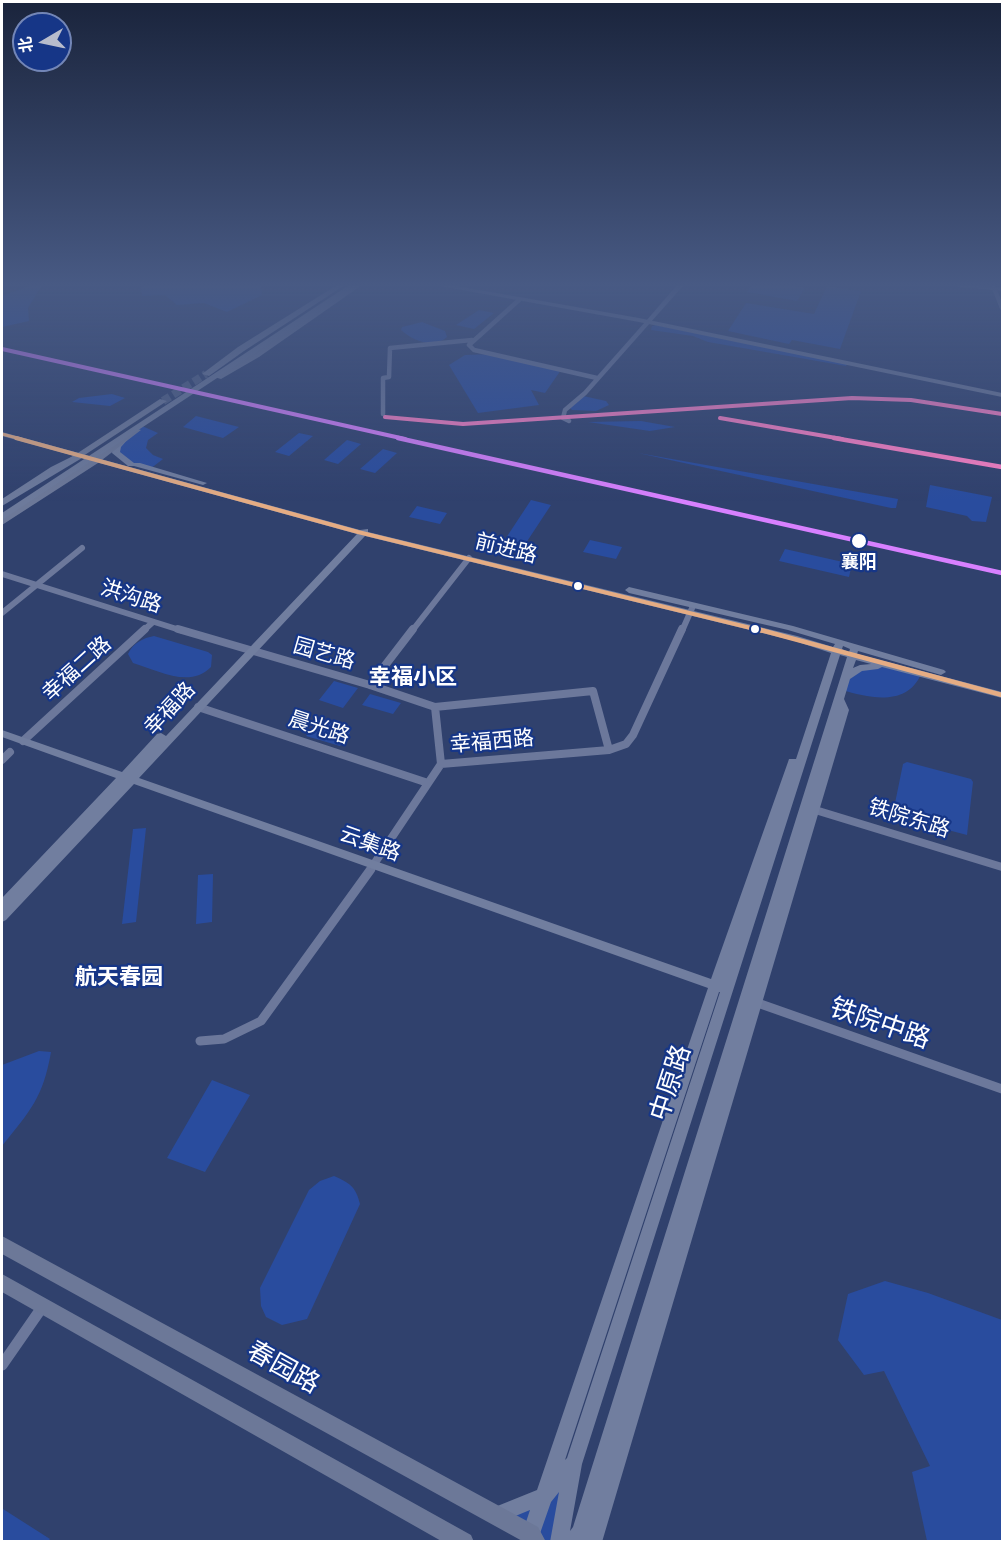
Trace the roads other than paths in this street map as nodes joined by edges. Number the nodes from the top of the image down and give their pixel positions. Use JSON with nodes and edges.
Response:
{"nodes":[{"id":1,"x":230,"y":357,"type":"edge"},
{"id":2,"x":238,"y":357,"type":"edge"},
{"id":3,"x":241,"y":357,"type":"edge"},
{"id":4,"x":253,"y":357,"type":"edge"},
{"id":5,"x":389,"y":357,"type":"edge"},
{"id":6,"x":505,"y":357,"type":"edge"},
{"id":7,"x":616,"y":357,"type":"edge"},
{"id":8,"x":824,"y":357,"type":"edge"},
{"id":9,"x":839,"y":357,"type":"edge"},
{"id":10,"x":206,"y":374,"type":"tunnel mouth"},
{"id":11,"x":218,"y":377,"type":"tunnel mouth"},
{"id":12,"x":597,"y":378,"type":"junction"},
{"id":13,"x":1002,"y":389,"type":"edge"},
{"id":14,"x":1002,"y":395,"type":"edge"},
{"id":15,"x":163,"y":401,"type":"tunnel mouth"},
{"id":16,"x":175,"y":404,"type":"tunnel mouth"},
{"id":17,"x":383,"y":414,"type":"dead end"},
{"id":18,"x":142,"y":418,"type":"junction"},
{"id":19,"x":568,"y":421,"type":"dead end"},
{"id":20,"x":2,"y":432,"type":"edge"},
{"id":21,"x":127,"y":437,"type":"junction"},
{"id":22,"x":81,"y":453,"type":"junction"},
{"id":23,"x":98,"y":458,"type":"junction"},
{"id":24,"x":129,"y":467,"type":"junction"},
{"id":25,"x":72,"y":476,"type":"junction"},
{"id":26,"x":2,"y":505,"type":"edge"},
{"id":27,"x":2,"y":511,"type":"edge"},
{"id":28,"x":2,"y":517,"type":"edge"},
{"id":29,"x":2,"y":522,"type":"edge"},
{"id":30,"x":363,"y":530,"type":"junction"},
{"id":31,"x":82,"y":548,"type":"dead end"},
{"id":32,"x":469,"y":558,"type":"junction"},
{"id":33,"x":2,"y":574,"type":"edge"},
{"id":34,"x":37,"y":584,"type":"junction"},
{"id":35,"x":691,"y":608,"type":"junction"},
{"id":36,"x":2,"y":613,"type":"edge"},
{"id":37,"x":153,"y":622,"type":"junction"},
{"id":38,"x":797,"y":639,"type":"junction"},
{"id":39,"x":838,"y":647,"type":"junction"},
{"id":40,"x":248,"y":650,"type":"junction"},
{"id":41,"x":854,"y":652,"type":"junction"},
{"id":42,"x":832,"y":667,"type":"junction"},
{"id":43,"x":907,"y":671,"type":"junction"},
{"id":44,"x":846,"y":677,"type":"junction"},
{"id":45,"x":370,"y":685,"type":"junction"},
{"id":46,"x":961,"y":685,"type":"junction"},
{"id":47,"x":1002,"y":688,"type":"edge"},
{"id":48,"x":1002,"y":695,"type":"edge"},
{"id":49,"x":1002,"y":702,"type":"edge"},
{"id":50,"x":198,"y":707,"type":"junction"},
{"id":51,"x":435,"y":707,"type":"junction"},
{"id":52,"x":2,"y":733,"type":"edge"},
{"id":53,"x":23,"y":741,"type":"junction"},
{"id":54,"x":609,"y":750,"type":"junction"},
{"id":55,"x":10,"y":752,"type":"dead end"},
{"id":56,"x":2,"y":760,"type":"edge"},
{"id":57,"x":441,"y":764,"type":"junction"},
{"id":58,"x":128,"y":777,"type":"junction"},
{"id":59,"x":428,"y":783,"type":"junction"},
{"id":60,"x":809,"y":808,"type":"junction"},
{"id":61,"x":373,"y":866,"type":"junction"},
{"id":62,"x":1002,"y":867,"type":"edge"},
{"id":63,"x":2,"y":905,"type":"edge"},
{"id":64,"x":2,"y":917,"type":"edge"},
{"id":65,"x":721,"y":988,"type":"junction"},
{"id":66,"x":751,"y":1001,"type":"junction"},
{"id":67,"x":200,"y":1041,"type":"dead end"},
{"id":68,"x":1002,"y":1089,"type":"edge"},
{"id":69,"x":2,"y":1245,"type":"edge"},
{"id":70,"x":2,"y":1283,"type":"edge"},
{"id":71,"x":43,"y":1306,"type":"junction"},
{"id":72,"x":2,"y":1365,"type":"edge"},
{"id":73,"x":573,"y":1464,"type":"junction"},
{"id":74,"x":594,"y":1484,"type":"junction"},
{"id":75,"x":544,"y":1496,"type":"junction"},
{"id":76,"x":496,"y":1515,"type":"junction"},
{"id":77,"x":599,"y":1521,"type":"junction"},
{"id":78,"x":532,"y":1539,"type":"edge"},
{"id":79,"x":464,"y":1542,"type":"edge"},
{"id":80,"x":559,"y":1542,"type":"edge"},
{"id":81,"x":573,"y":1542,"type":"edge"},
{"id":82,"x":593,"y":1542,"type":"edge"},
{"id":83,"x":603,"y":1542,"type":"edge"}],
"edges":[{"from":1,"to":10,"type":"main road"},
{"from":2,"to":18,"type":"highway"},
{"from":3,"to":28,"type":"highway"},
{"from":4,"to":11,"type":"main road"},
{"from":5,"to":17,"type":"street"},
{"from":6,"to":12,"type":"street"},
{"from":7,"to":12,"type":"street"},
{"from":8,"to":14,"type":"main road"},
{"from":9,"to":13,"type":"main road"},
{"from":12,"to":19,"type":"street"},
{"from":15,"to":22,"type":"main road"},
{"from":16,"to":21,"type":"main road"},
{"from":18,"to":26,"type":"highway"},
{"from":18,"to":27,"type":"highway"},
{"from":20,"to":22,"type":"street","name":"前进路"},
{"from":21,"to":23,"type":"main road"},
{"from":21,"to":24,"type":"street"},
{"from":22,"to":23,"type":"street","name":"前进路"},
{"from":22,"to":26,"type":"main road"},
{"from":23,"to":24,"type":"street","name":"前进路"},
{"from":23,"to":25,"type":"main road"},
{"from":24,"to":25,"type":"street"},
{"from":24,"to":30,"type":"street","name":"前进路"},
{"from":25,"to":29,"type":"main road"},
{"from":30,"to":32,"type":"street","name":"前进路"},
{"from":30,"to":35,"type":"street","name":"前进路"},
{"from":30,"to":40,"type":"street","name":"幸福路"},
{"from":31,"to":34,"type":"street"},
{"from":32,"to":35,"type":"street","name":"前进路"},
{"from":32,"to":45,"type":"street"},
{"from":33,"to":34,"type":"street","name":"洪沟路"},
{"from":34,"to":36,"type":"street"},
{"from":34,"to":37,"type":"street","name":"洪沟路"},
{"from":35,"to":38,"type":"street","name":"前进路"},
{"from":35,"to":39,"type":"street","name":"前进路"},
{"from":35,"to":54,"type":"street","name":"幸福西路"},
{"from":37,"to":40,"type":"street","name":"洪沟路"},
{"from":37,"to":53,"type":"street","name":"幸福二路"},
{"from":38,"to":39,"type":"street","name":"前进路"},
{"from":38,"to":42,"type":"street"},
{"from":39,"to":41,"type":"street","name":"前进路"},
{"from":39,"to":42,"type":"street"},
{"from":40,"to":45,"type":"street","name":"园艺路"},
{"from":40,"to":50,"type":"street","name":"幸福路"},
{"from":40,"to":58,"type":"street","name":"幸福路"},
{"from":41,"to":43,"type":"street","name":"前进路"},
{"from":41,"to":44,"type":"street"},
{"from":41,"to":47,"type":"street","name":"前进路"},
{"from":42,"to":65,"type":"street"},
{"from":43,"to":44,"type":"street"},
{"from":43,"to":46,"type":"street","name":"前进路"},
{"from":44,"to":60,"type":"street"},
{"from":45,"to":51,"type":"street","name":"园艺路"},
{"from":46,"to":48,"type":"street","name":"前进路"},
{"from":46,"to":49,"type":"street"},
{"from":50,"to":58,"type":"street","name":"幸福路"},
{"from":50,"to":59,"type":"street","name":"晨光路"},
{"from":51,"to":54,"type":"street"},
{"from":51,"to":57,"type":"street"},
{"from":52,"to":53,"type":"street","name":"云集路"},
{"from":53,"to":58,"type":"street","name":"云集路"},
{"from":54,"to":57,"type":"street","name":"幸福西路"},
{"from":55,"to":56,"type":"street"},
{"from":57,"to":59,"type":"street","name":"幸福西路"},
{"from":58,"to":61,"type":"street","name":"云集路"},
{"from":58,"to":63,"type":"street","name":"幸福路"},
{"from":58,"to":64,"type":"street","name":"幸福路"},
{"from":59,"to":61,"type":"street","name":"幸福西路"},
{"from":60,"to":62,"type":"street","name":"铁院东路"},
{"from":60,"to":66,"type":"street"},
{"from":61,"to":65,"type":"street","name":"云集路"},
{"from":61,"to":67,"type":"street","name":"幸福西路"},
{"from":65,"to":73,"type":"street","name":"中原路"},
{"from":65,"to":75,"type":"street"},
{"from":66,"to":68,"type":"street","name":"铁院中路"},
{"from":66,"to":74,"type":"street","name":"中原路"},
{"from":66,"to":77,"type":"street"},
{"from":69,"to":76,"type":"main road","name":"春园路"},
{"from":70,"to":71,"type":"main road"},
{"from":71,"to":72,"type":"street"},
{"from":71,"to":79,"type":"main road"},
{"from":73,"to":75,"type":"street"},
{"from":73,"to":80,"type":"street","name":"中原路"},
{"from":74,"to":77,"type":"street"},
{"from":74,"to":81,"type":"street","name":"中原路"},
{"from":75,"to":76,"type":"street"},
{"from":75,"to":78,"type":"street"},
{"from":76,"to":78,"type":"main road","name":"春园路"},
{"from":77,"to":82,"type":"street"},
{"from":77,"to":83,"type":"street"}]}
